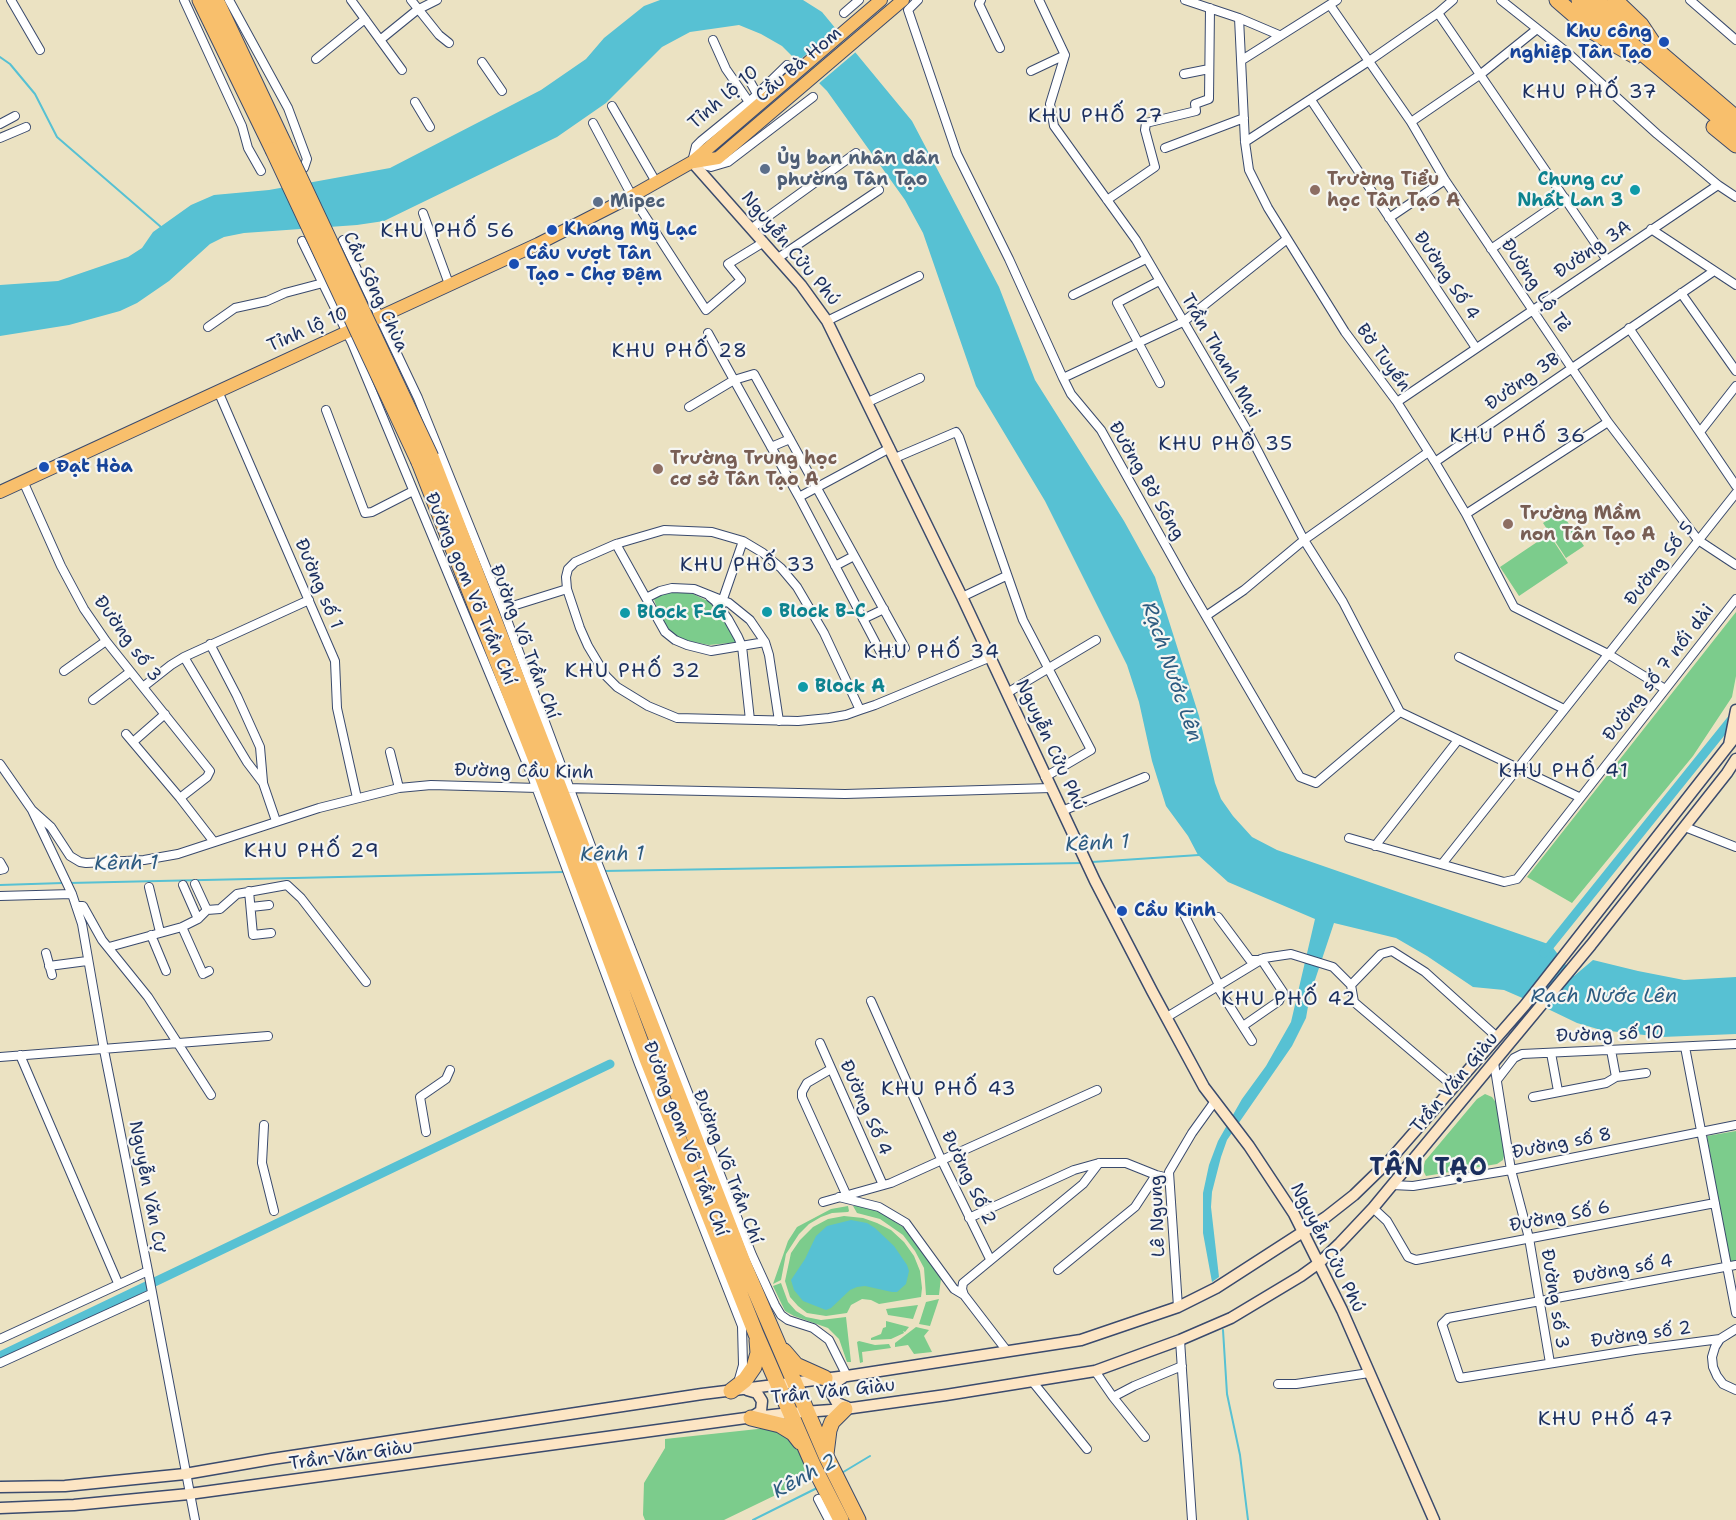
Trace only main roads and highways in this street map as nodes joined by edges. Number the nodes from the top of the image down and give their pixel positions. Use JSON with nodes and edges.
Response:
{"nodes":[{"id":1,"x":200,"y":0,"type":"edge"},
{"id":2,"x":216,"y":0,"type":"edge"},
{"id":3,"x":881,"y":0,"type":"edge"},
{"id":4,"x":1557,"y":0,"type":"edge"},
{"id":5,"x":1569,"y":0,"type":"edge"},
{"id":6,"x":1579,"y":0,"type":"edge"},
{"id":7,"x":906,"y":5,"type":"edge"},
{"id":8,"x":1602,"y":6,"type":"edge"},
{"id":9,"x":1655,"y":57,"type":"junction"},
{"id":10,"x":1668,"y":76,"type":"junction"},
{"id":11,"x":1736,"y":118,"type":"edge"},
{"id":12,"x":1736,"y":132,"type":"edge"},
{"id":13,"x":1736,"y":145,"type":"edge"},
{"id":14,"x":278,"y":147,"type":"junction"},
{"id":15,"x":707,"y":150,"type":"joint"},
{"id":16,"x":718,"y":158,"type":"joint"},
{"id":17,"x":693,"y":162,"type":"junction"},
{"id":18,"x":425,"y":460,"type":"joint"},
{"id":19,"x":0,"y":492,"type":"edge"},
{"id":20,"x":1736,"y":710,"type":"edge"},
{"id":21,"x":1736,"y":736,"type":"edge"},
{"id":22,"x":1728,"y":746,"type":"junction"},
{"id":23,"x":1736,"y":760,"type":"edge"},
{"id":24,"x":1732,"y":770,"type":"edge"},
{"id":25,"x":592,"y":893,"type":"junction"},
{"id":26,"x":1303,"y":1231,"type":"junction"},
{"id":27,"x":1319,"y":1263,"type":"junction"},
{"id":28,"x":756,"y":1334,"type":"junction"},
{"id":29,"x":776,"y":1340,"type":"junction"},
{"id":30,"x":847,"y":1376,"type":"junction"},
{"id":31,"x":825,"y":1378,"type":"junction"},
{"id":32,"x":786,"y":1383,"type":"junction"},
{"id":33,"x":737,"y":1390,"type":"junction"},
{"id":34,"x":848,"y":1408,"type":"junction"},
{"id":35,"x":807,"y":1412,"type":"junction"},
{"id":36,"x":790,"y":1413,"type":"junction"},
{"id":37,"x":748,"y":1418,"type":"junction"},
{"id":38,"x":826,"y":1456,"type":"junction"},
{"id":39,"x":811,"y":1460,"type":"junction"},
{"id":40,"x":0,"y":1487,"type":"edge"},
{"id":41,"x":837,"y":1490,"type":"junction"},
{"id":42,"x":0,"y":1508,"type":"edge"},
{"id":43,"x":841,"y":1520,"type":"edge"},
{"id":44,"x":858,"y":1520,"type":"edge"},
{"id":45,"x":1434,"y":1520,"type":"edge"}],
"edges":[{"from":1,"to":14,"type":"highway"},
{"from":2,"to":14,"type":"highway"},
{"from":3,"to":15,"type":"main road","name":"Cầu Bà Hom"},
{"from":4,"to":9,"type":"highway"},
{"from":5,"to":8,"type":"highway"},
{"from":6,"to":8,"type":"highway"},
{"from":7,"to":16,"type":"main road","name":"Cầu Bà Hom"},
{"from":8,"to":9,"type":"highway"},
{"from":8,"to":9,"type":"highway"},
{"from":8,"to":9,"type":"highway"},
{"from":9,"to":10,"type":"highway"},
{"from":9,"to":11,"type":"highway"},
{"from":10,"to":12,"type":"highway"},
{"from":10,"to":13,"type":"highway"},
{"from":14,"to":18,"type":"highway","name":"Cầu Sông Chùa","bridge":true},
{"from":15,"to":17,"type":"main road","name":"Tỉnh lộ 10"},
{"from":16,"to":17,"type":"main road","name":"Tỉnh lộ 10"},
{"from":17,"to":19,"type":"main road","name":"Tỉnh lộ 10"},
{"from":17,"to":26,"type":"main road","name":"Nguyễn Cửu Phú"},
{"from":18,"to":25,"type":"highway","name":"Đường Võ Trần Chí"},
{"from":20,"to":22,"type":"main road"},
{"from":21,"to":22,"type":"main road"},
{"from":22,"to":26,"type":"main road","name":"Trần Văn Giàu"},
{"from":23,"to":24,"type":"main road"},
{"from":24,"to":27,"type":"main road","name":"Trần Văn Giàu"},
{"from":25,"to":28,"type":"highway","name":"Đường Võ Trần Chí"},
{"from":25,"to":29,"type":"highway","name":"Đường Võ Trần Chí"},
{"from":26,"to":27,"type":"main road","name":"Nguyễn Cửu Phú"},
{"from":26,"to":30,"type":"main road","name":"Trần Văn Giàu"},
{"from":27,"to":34,"type":"main road","name":"Trần Văn Giàu"},
{"from":27,"to":45,"type":"main road","name":"Nguyễn Cửu Phú"},
{"from":28,"to":32,"type":"highway","name":"Đường Võ Trần Chí"},
{"from":28,"to":33,"type":"highway"},
{"from":29,"to":31,"type":"highway"},
{"from":29,"to":32,"type":"highway","name":"Đường Võ Trần Chí"},
{"from":30,"to":31,"type":"main road","name":"Trần Văn Giàu"},
{"from":30,"to":34,"type":"main road"},
{"from":31,"to":32,"type":"main road","name":"Trần Văn Giàu"},
{"from":32,"to":33,"type":"main road","name":"Trần Văn Giàu"},
{"from":32,"to":35,"type":"highway","name":"Đường Võ Trần Chí"},
{"from":32,"to":36,"type":"highway","name":"Đường Võ Trần Chí"},
{"from":33,"to":37,"type":"main road"},
{"from":33,"to":40,"type":"main road","name":"Trần Văn Giàu"},
{"from":34,"to":35,"type":"main road","name":"Trần Văn Giàu"},
{"from":34,"to":38,"type":"highway"},
{"from":35,"to":36,"type":"main road","name":"Trần Văn Giàu"},
{"from":35,"to":38,"type":"highway","name":"Đường Võ Trần Chí"},
{"from":36,"to":37,"type":"main road","name":"Trần Văn Giàu"},
{"from":36,"to":39,"type":"highway","name":"Đường Võ Trần Chí"},
{"from":37,"to":39,"type":"highway"},
{"from":37,"to":42,"type":"main road","name":"Trần Văn Giàu"},
{"from":38,"to":41,"type":"highway","name":"Đường Võ Trần Chí"},
{"from":39,"to":41,"type":"highway"},
{"from":41,"to":43,"type":"highway"},
{"from":41,"to":44,"type":"highway"}]}
